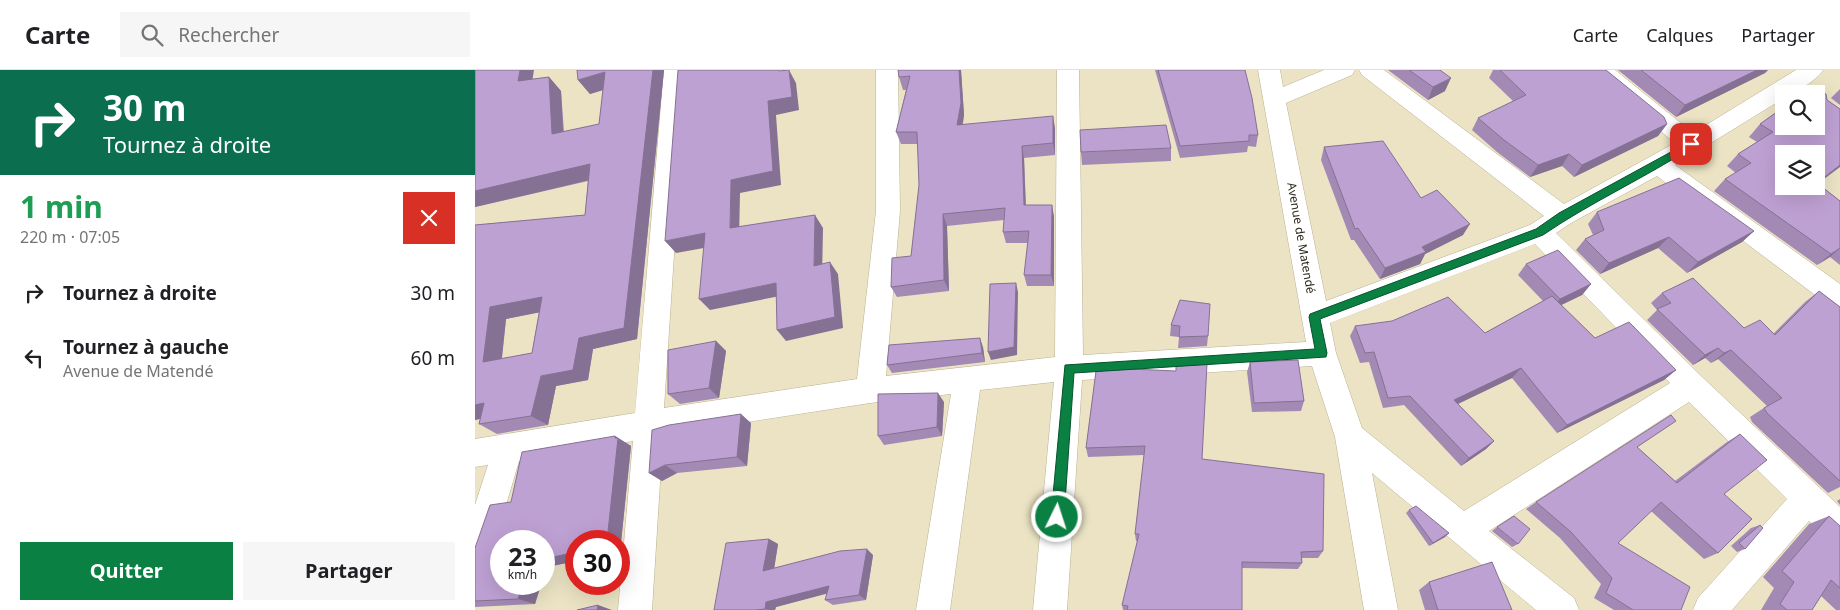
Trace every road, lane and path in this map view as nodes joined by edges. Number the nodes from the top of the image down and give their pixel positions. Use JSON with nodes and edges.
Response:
{"nodes":[{"id":1,"x":675,"y":70,"type":"edge"},
{"id":2,"x":887,"y":70,"type":"edge"},
{"id":3,"x":1068,"y":70,"type":"edge"},
{"id":4,"x":1269,"y":70,"type":"edge"},
{"id":5,"x":1344,"y":70,"type":"edge"},
{"id":6,"x":1369,"y":70,"type":"edge"},
{"id":7,"x":1601,"y":70,"type":"edge"},
{"id":8,"x":1797,"y":79,"type":"edge"},
{"id":9,"x":1276,"y":99,"type":"junction"},
{"id":10,"x":1691,"y":144,"type":"junction"},
{"id":11,"x":1658,"y":165,"type":"junction"},
{"id":12,"x":1562,"y":216,"type":"junction"},
{"id":13,"x":1539,"y":232,"type":"junction"},
{"id":14,"x":1840,"y":299,"type":"edge"},
{"id":15,"x":1314,"y":317,"type":"junction"},
{"id":16,"x":1322,"y":353,"type":"junction"},
{"id":17,"x":1069,"y":368,"type":"junction"},
{"id":18,"x":967,"y":380,"type":"junction"},
{"id":19,"x":1691,"y":385,"type":"junction"},
{"id":20,"x":870,"y":390,"type":"junction"},
{"id":21,"x":650,"y":424,"type":"junction"},
{"id":22,"x":1350,"y":437,"type":"junction"},
{"id":23,"x":508,"y":450,"type":"junction"},
{"id":24,"x":475,"y":453,"type":"edge"},
{"id":25,"x":1809,"y":498,"type":"junction"},
{"id":26,"x":1840,"y":529,"type":"edge"},
{"id":27,"x":1462,"y":530,"type":"junction"},
{"id":28,"x":475,"y":556,"type":"edge"},
{"id":29,"x":635,"y":610,"type":"edge"},
{"id":30,"x":933,"y":610,"type":"edge"},
{"id":31,"x":1050,"y":610,"type":"edge"},
{"id":32,"x":1381,"y":610,"type":"edge"},
{"id":33,"x":1562,"y":610,"type":"edge"},
{"id":34,"x":1710,"y":610,"type":"edge"}],
"edges":[{"from":1,"to":21,"type":"street"},
{"from":2,"to":20,"type":"street"},
{"from":3,"to":17,"type":"street"},
{"from":4,"to":9,"type":"street","name":"Avenue de Matendé"},
{"from":5,"to":9,"type":"street"},
{"from":6,"to":12,"type":"street"},
{"from":7,"to":10,"type":"street"},
{"from":8,"to":10,"type":"street"},
{"from":9,"to":15,"type":"street","name":"Avenue de Matendé"},
{"from":10,"to":11,"type":"street"},
{"from":11,"to":12,"type":"street"},
{"from":11,"to":14,"type":"street"},
{"from":12,"to":13,"type":"street"},
{"from":13,"to":15,"type":"street"},
{"from":13,"to":19,"type":"street"},
{"from":15,"to":16,"type":"street","name":"Avenue de Matendé"},
{"from":16,"to":17,"type":"street"},
{"from":16,"to":22,"type":"street","name":"Avenue de Matendé"},
{"from":17,"to":18,"type":"street"},
{"from":17,"to":31,"type":"street"},
{"from":18,"to":20,"type":"street"},
{"from":18,"to":30,"type":"street"},
{"from":19,"to":25,"type":"street"},
{"from":19,"to":27,"type":"street"},
{"from":20,"to":21,"type":"street"},
{"from":21,"to":23,"type":"street"},
{"from":21,"to":29,"type":"street"},
{"from":22,"to":27,"type":"street"},
{"from":22,"to":32,"type":"street","name":"Avenue de Matendé"},
{"from":23,"to":24,"type":"street"},
{"from":23,"to":28,"type":"street"},
{"from":25,"to":26,"type":"street"},
{"from":25,"to":34,"type":"street"},
{"from":27,"to":33,"type":"street"}]}
